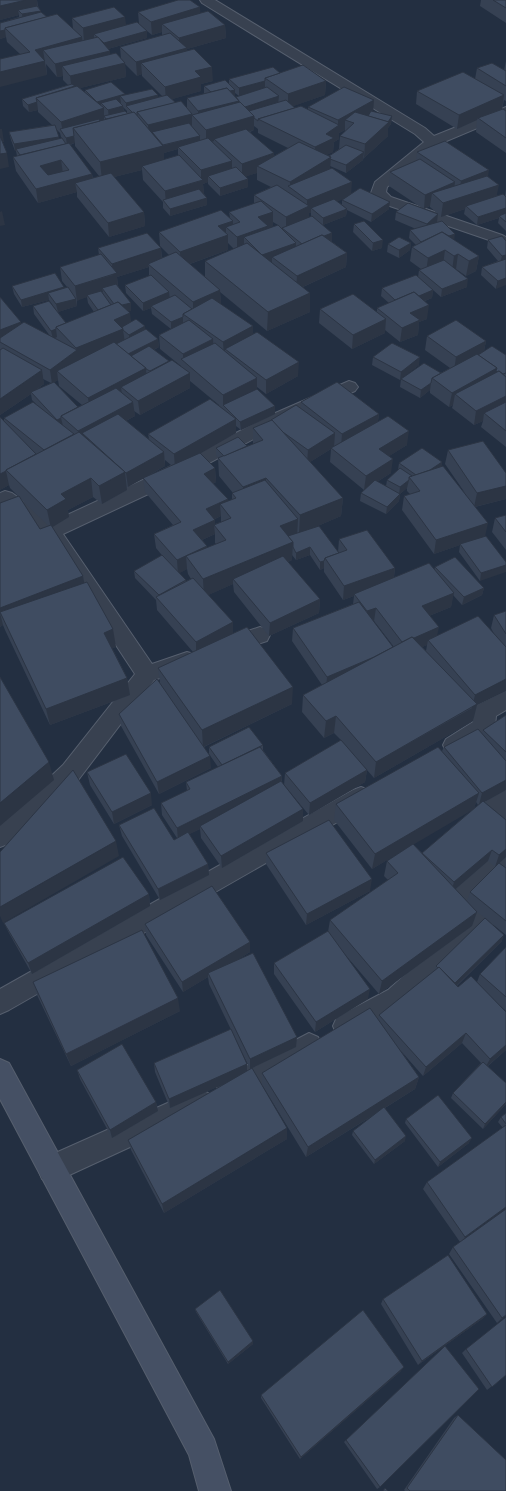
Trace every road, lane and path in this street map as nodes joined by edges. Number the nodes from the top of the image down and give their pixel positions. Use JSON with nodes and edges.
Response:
{"nodes":[{"id":1,"x":206,"y":0,"type":"edge"},
{"id":2,"x":504,"y":114,"type":"edge"},
{"id":3,"x":432,"y":142,"type":"junction"},
{"id":4,"x":506,"y":244,"type":"edge"},
{"id":5,"x":349,"y":387,"type":"dead end"},
{"id":6,"x":0,"y":500,"type":"edge"},
{"id":7,"x":51,"y":531,"type":"junction"},
{"id":8,"x":260,"y":635,"type":"dead end"},
{"id":9,"x":147,"y":674,"type":"junction"},
{"id":10,"x":506,"y":700,"type":"edge"},
{"id":11,"x":436,"y":755,"type":"edge"},
{"id":12,"x":381,"y":786,"type":"edge"},
{"id":13,"x":506,"y":800,"type":"edge"},
{"id":14,"x":506,"y":827,"type":"edge"},
{"id":15,"x":0,"y":837,"type":"edge"},
{"id":16,"x":506,"y":866,"type":"edge"},
{"id":17,"x":0,"y":1002,"type":"edge"},
{"id":18,"x":0,"y":1072,"type":"edge"},
{"id":19,"x":52,"y":1169,"type":"junction"},
{"id":20,"x":214,"y":1491,"type":"edge"}],
"edges":[{"from":1,"to":3,"type":"street"},
{"from":2,"to":3,"type":"street"},
{"from":3,"to":4,"type":"street"},
{"from":5,"to":7,"type":"street"},
{"from":6,"to":7,"type":"street"},
{"from":7,"to":9,"type":"street"},
{"from":8,"to":9,"type":"street"},
{"from":9,"to":15,"type":"street"},
{"from":10,"to":11,"type":"street"},
{"from":12,"to":17,"type":"street"},
{"from":13,"to":14,"type":"street"},
{"from":16,"to":19,"type":"street"},
{"from":18,"to":19,"type":"main road"},
{"from":19,"to":20,"type":"main road"}]}
